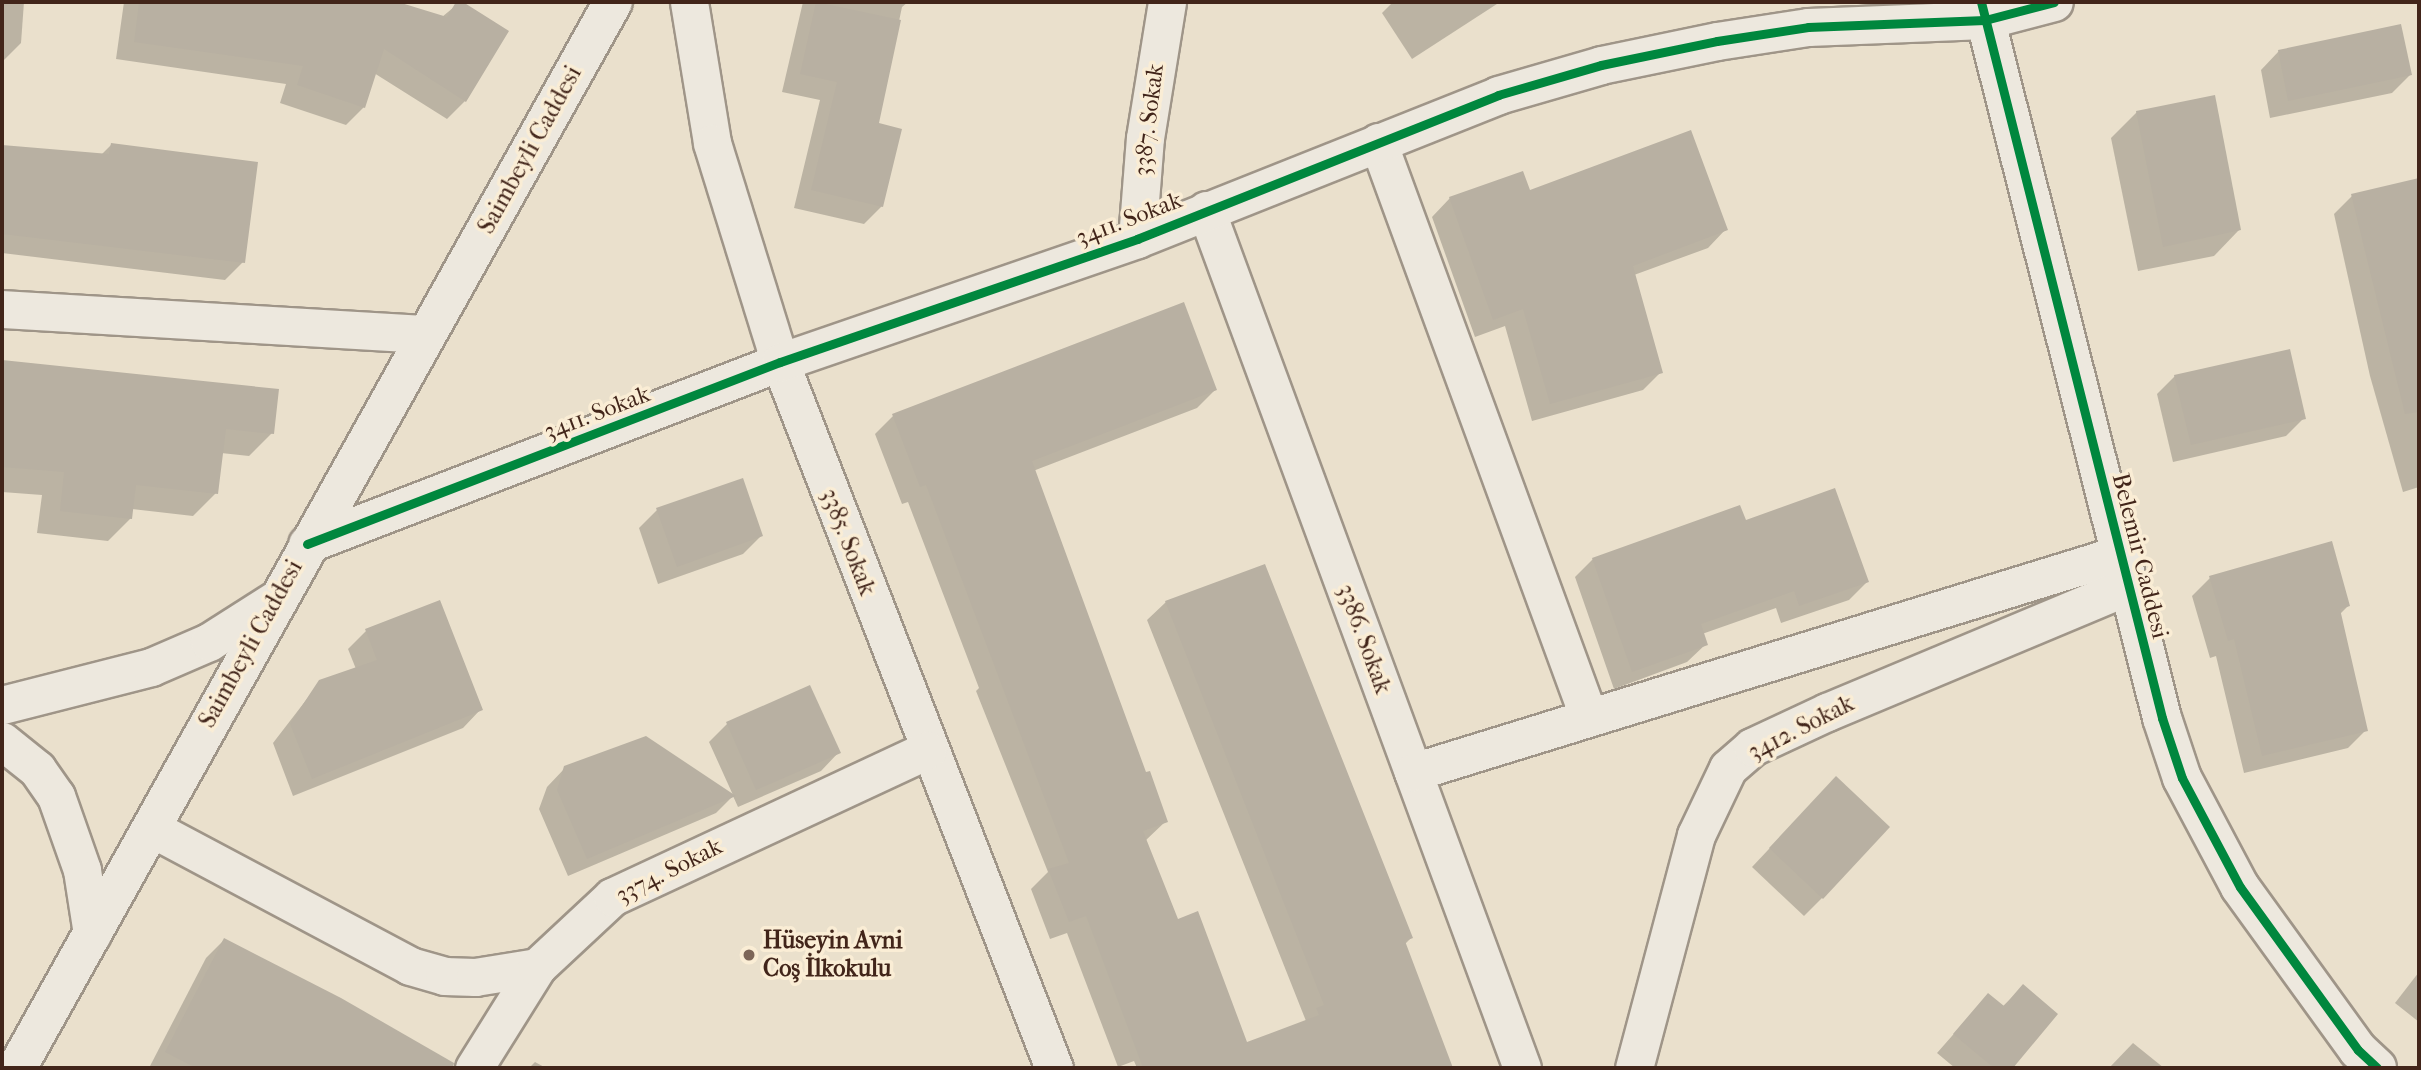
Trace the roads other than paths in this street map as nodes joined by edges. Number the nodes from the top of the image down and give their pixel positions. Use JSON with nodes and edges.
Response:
{"nodes":[{"id":1,"x":613,"y":2,"type":"edge"},
{"id":2,"x":689,"y":2,"type":"edge"},
{"id":3,"x":1167,"y":2,"type":"edge"},
{"id":4,"x":2054,"y":2,"type":"edge"},
{"id":5,"x":1983,"y":11,"type":"edge"},
{"id":6,"x":1378,"y":142,"type":"junction"},
{"id":7,"x":1206,"y":210,"type":"junction"},
{"id":8,"x":1137,"y":239,"type":"junction"},
{"id":9,"x":2,"y":309,"type":"edge"},
{"id":10,"x":426,"y":334,"type":"junction"},
{"id":11,"x":780,"y":362,"type":"junction"},
{"id":12,"x":307,"y":544,"type":"junction"},
{"id":13,"x":2124,"y":570,"type":"junction"},
{"id":14,"x":275,"y":600,"type":"junction"},
{"id":15,"x":2,"y":705,"type":"edge"},
{"id":16,"x":1589,"y":718,"type":"junction"},
{"id":17,"x":2,"y":741,"type":"edge"},
{"id":18,"x":927,"y":750,"type":"junction"},
{"id":19,"x":1413,"y":772,"type":"junction"},
{"id":20,"x":151,"y":828,"type":"junction"},
{"id":21,"x":92,"y":934,"type":"junction"},
{"id":22,"x":537,"y":967,"type":"junction"},
{"id":23,"x":2358,"y":1062,"type":"edge"},
{"id":24,"x":17,"y":1068,"type":"edge"},
{"id":25,"x":474,"y":1068,"type":"edge"},
{"id":26,"x":1054,"y":1068,"type":"edge"},
{"id":27,"x":1522,"y":1068,"type":"edge"},
{"id":28,"x":1634,"y":1068,"type":"edge"}],
"edges":[{"from":1,"to":10,"type":"main road","name":"Saimbeyli Caddesi"},
{"from":2,"to":11,"type":"street","name":"3385. Sokak"},
{"from":3,"to":8,"type":"street","name":"3387. Sokak"},
{"from":4,"to":5,"type":"street","name":"3411. Sokak"},
{"from":5,"to":6,"type":"street","name":"3411. Sokak"},
{"from":5,"to":13,"type":"main road","name":"Belemir Caddesi"},
{"from":6,"to":7,"type":"street","name":"3411. Sokak"},
{"from":6,"to":16,"type":"street"},
{"from":7,"to":8,"type":"street","name":"3411. Sokak"},
{"from":7,"to":19,"type":"street","name":"3386. Sokak"},
{"from":8,"to":11,"type":"street","name":"3411. Sokak"},
{"from":9,"to":10,"type":"street"},
{"from":10,"to":12,"type":"main road","name":"Saimbeyli Caddesi"},
{"from":11,"to":12,"type":"street","name":"3411. Sokak"},
{"from":11,"to":18,"type":"street","name":"3385. Sokak"},
{"from":12,"to":14,"type":"main road","name":"Saimbeyli Caddesi"},
{"from":13,"to":16,"type":"street"},
{"from":13,"to":23,"type":"main road","name":"Belemir Caddesi"},
{"from":13,"to":28,"type":"street","name":"3412. Sokak"},
{"from":14,"to":15,"type":"street"},
{"from":14,"to":20,"type":"main road","name":"Saimbeyli Caddesi"},
{"from":16,"to":19,"type":"street"},
{"from":17,"to":21,"type":"street"},
{"from":18,"to":22,"type":"street","name":"3374. Sokak"},
{"from":18,"to":26,"type":"street","name":"3385. Sokak"},
{"from":19,"to":27,"type":"street","name":"3386. Sokak"},
{"from":20,"to":21,"type":"main road","name":"Saimbeyli Caddesi"},
{"from":20,"to":22,"type":"street"},
{"from":21,"to":24,"type":"main road","name":"Saimbeyli Caddesi"},
{"from":22,"to":25,"type":"street","name":"3374. Sokak"}]}
